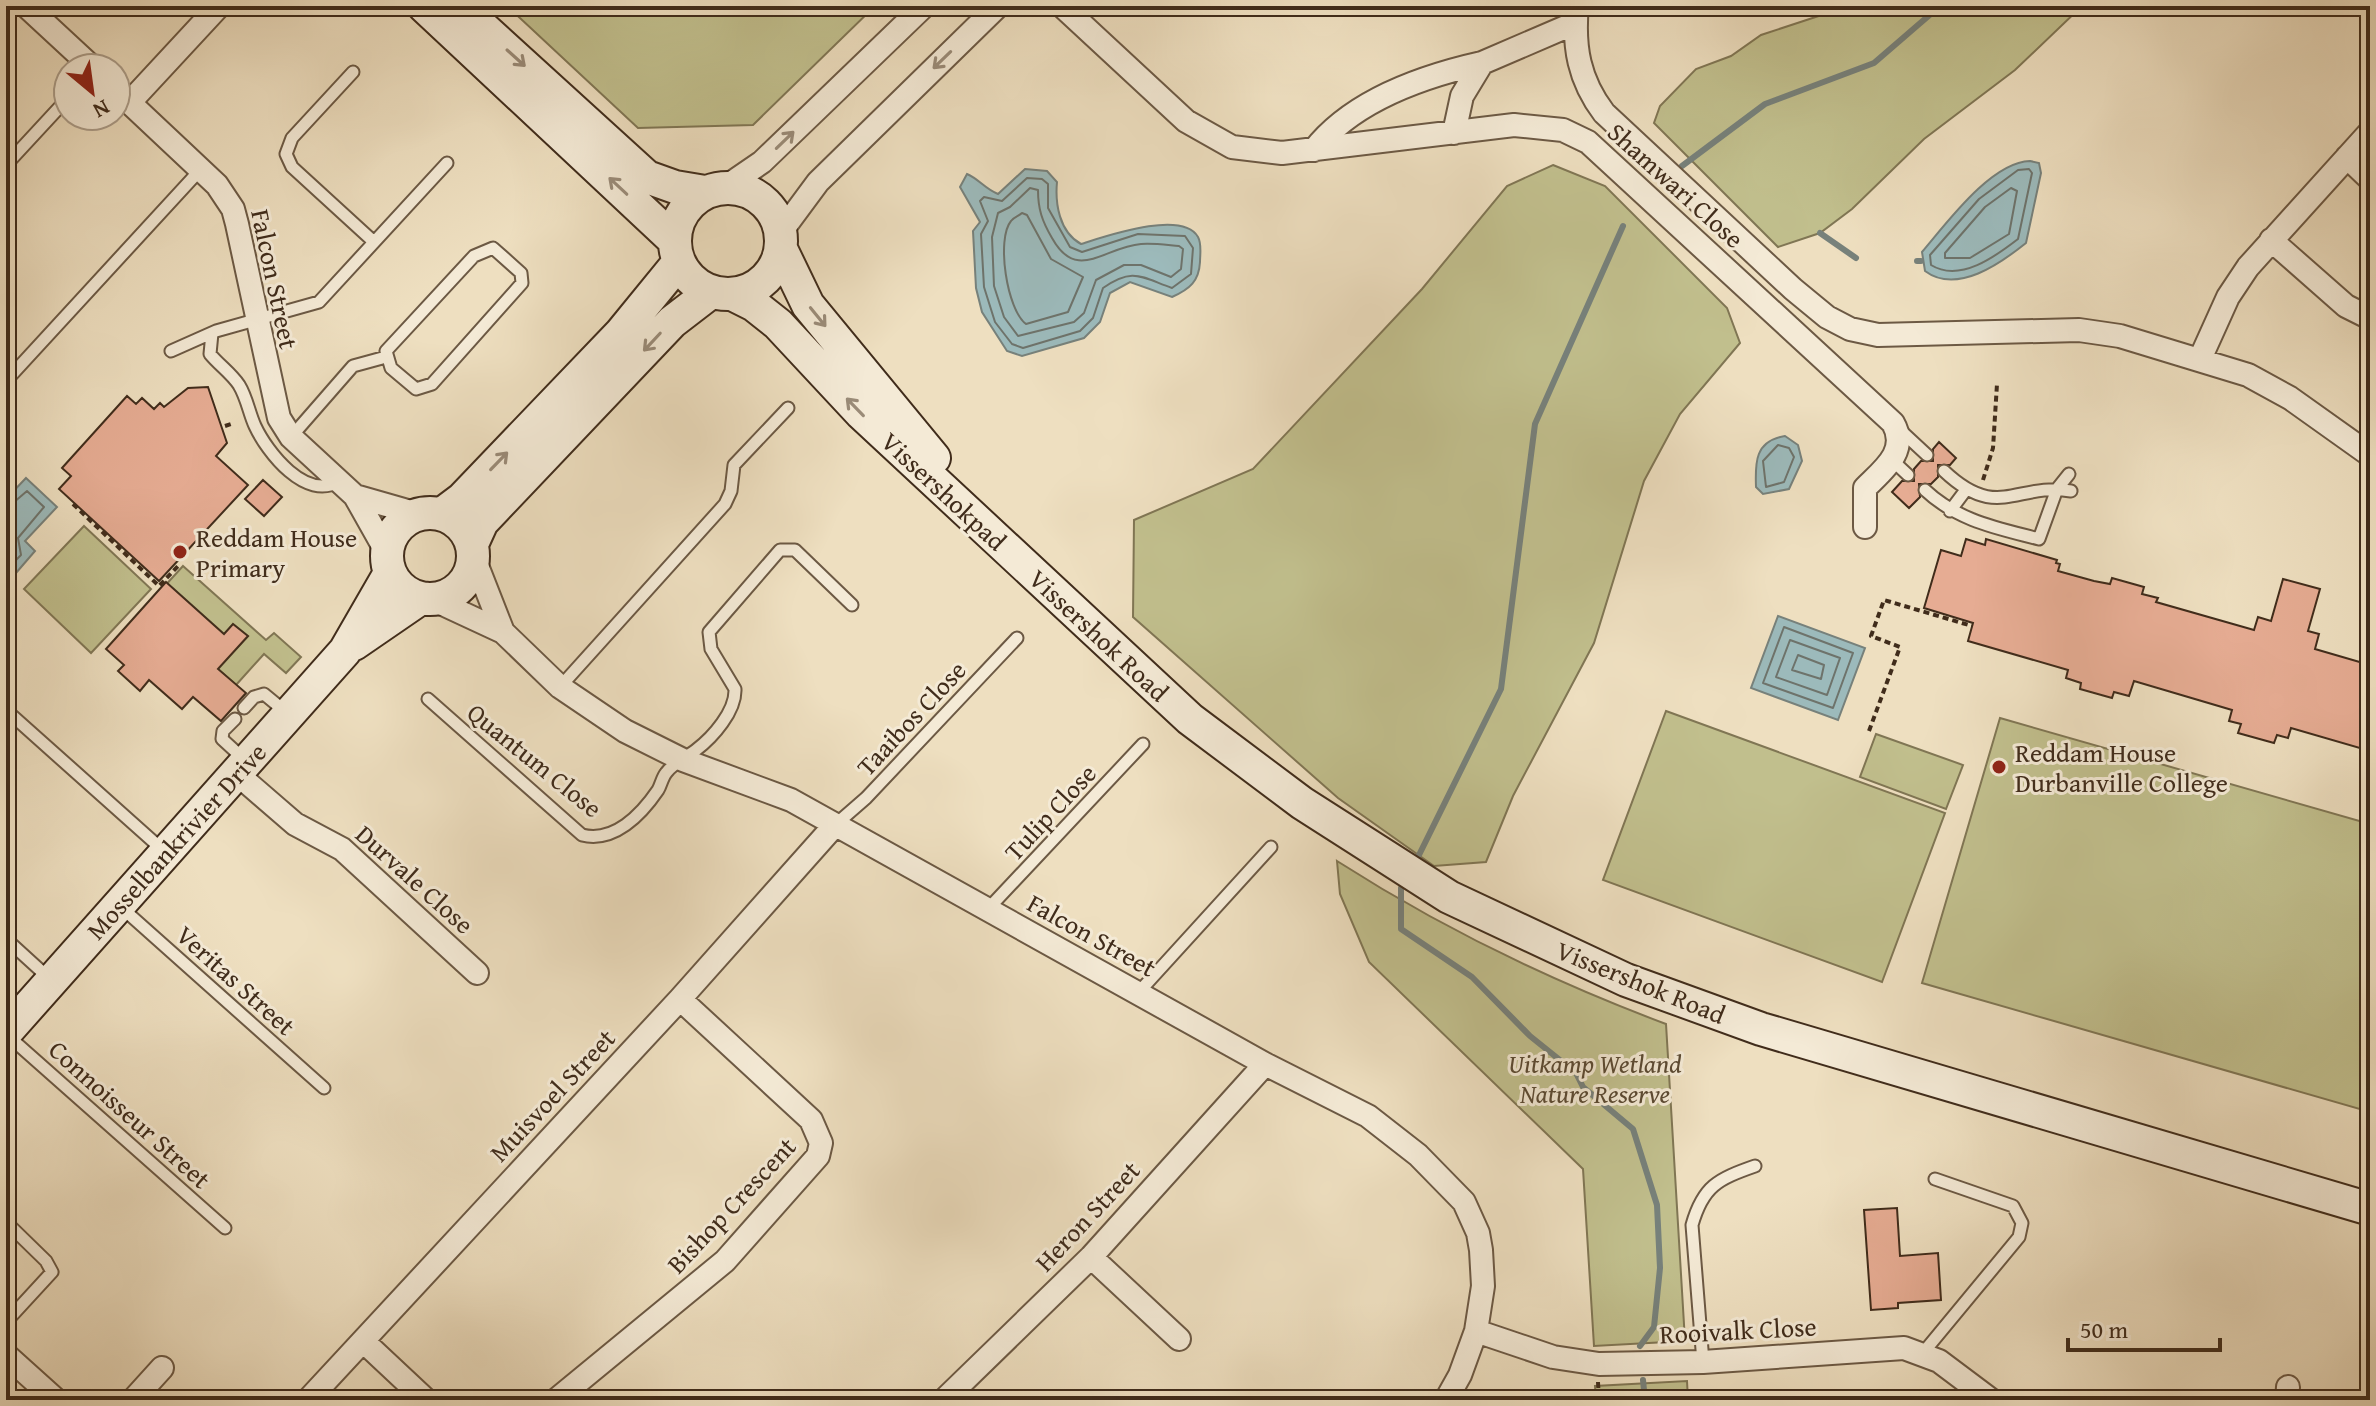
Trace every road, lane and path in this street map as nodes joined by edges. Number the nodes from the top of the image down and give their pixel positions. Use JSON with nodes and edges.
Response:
{"nodes":[{"id":1,"x":26,"y":6,"type":"edge"},
{"id":2,"x":219,"y":6,"type":"edge"},
{"id":3,"x":424,"y":6,"type":"edge"},
{"id":4,"x":459,"y":6,"type":"edge"},
{"id":5,"x":569,"y":6,"type":"edge"},
{"id":6,"x":615,"y":6,"type":"edge"},
{"id":7,"x":924,"y":6,"type":"edge"},
{"id":8,"x":998,"y":6,"type":"edge"},
{"id":9,"x":1062,"y":6,"type":"edge"},
{"id":10,"x":1576,"y":14,"type":"edge"},
{"id":11,"x":76,"y":52,"type":"edge"},
{"id":12,"x":1482,"y":63,"type":"junction"},
{"id":13,"x":353,"y":72,"type":"dead end"},
{"id":14,"x":132,"y":88,"type":"edge"},
{"id":15,"x":132,"y":104,"type":"edge"},
{"id":16,"x":52,"y":115,"type":"edge"},
{"id":17,"x":2370,"y":132,"type":"edge"},
{"id":18,"x":1454,"y":133,"type":"junction"},
{"id":19,"x":1314,"y":150,"type":"junction"},
{"id":20,"x":2347,"y":157,"type":"junction"},
{"id":21,"x":447,"y":163,"type":"dead end"},
{"id":22,"x":6,"y":165,"type":"edge"},
{"id":23,"x":201,"y":169,"type":"junction"},
{"id":24,"x":2370,"y":179,"type":"edge"},
{"id":25,"x":715,"y":190,"type":"junction"},
{"id":26,"x":781,"y":240,"type":"junction"},
{"id":27,"x":2271,"y":240,"type":"junction"},
{"id":28,"x":374,"y":242,"type":"junction"},
{"id":29,"x":677,"y":251,"type":"junction"},
{"id":30,"x":722,"y":293,"type":"junction"},
{"id":31,"x":2370,"y":318,"type":"edge"},
{"id":32,"x":257,"y":322,"type":"junction"},
{"id":33,"x":212,"y":333,"type":"junction"},
{"id":34,"x":171,"y":351,"type":"dead end"},
{"id":35,"x":386,"y":357,"type":"junction"},
{"id":36,"x":2200,"y":359,"type":"junction"},
{"id":37,"x":6,"y":381,"type":"edge"},
{"id":38,"x":1997,"y":384,"type":"dead end"},
{"id":39,"x":788,"y":408,"type":"dead end"},
{"id":40,"x":234,"y":423,"type":"dead end"},
{"id":41,"x":1893,"y":423,"type":"junction"},
{"id":42,"x":225,"y":426,"type":"dead end"},
{"id":43,"x":291,"y":437,"type":"junction"},
{"id":44,"x":1993,"y":448,"type":"dead end"},
{"id":45,"x":1927,"y":455,"type":"dead end"},
{"id":46,"x":2370,"y":455,"type":"edge"},
{"id":47,"x":1944,"y":471,"type":"dead end"},
{"id":48,"x":2069,"y":474,"type":"dead end"},
{"id":49,"x":347,"y":488,"type":"junction"},
{"id":50,"x":2057,"y":489,"type":"junction"},
{"id":51,"x":1925,"y":490,"type":"dead end"},
{"id":52,"x":1965,"y":491,"type":"junction"},
{"id":53,"x":2071,"y":491,"type":"dead end"},
{"id":54,"x":73,"y":504,"type":"dead end"},
{"id":55,"x":1950,"y":511,"type":"junction"},
{"id":56,"x":430,"y":514,"type":"junction"},
{"id":57,"x":1865,"y":527,"type":"dead end"},
{"id":58,"x":473,"y":551,"type":"junction"},
{"id":59,"x":1014,"y":556,"type":"junction"},
{"id":60,"x":388,"y":562,"type":"junction"},
{"id":61,"x":180,"y":564,"type":"dead end"},
{"id":62,"x":426,"y":599,"type":"junction"},
{"id":63,"x":852,"y":605,"type":"dead end"},
{"id":64,"x":1972,"y":626,"type":"dead end"},
{"id":65,"x":503,"y":632,"type":"junction"},
{"id":66,"x":1017,"y":638,"type":"dead end"},
{"id":67,"x":345,"y":651,"type":"junction"},
{"id":68,"x":560,"y":687,"type":"junction"},
{"id":69,"x":428,"y":699,"type":"dead end"},
{"id":70,"x":244,"y":708,"type":"dead end"},
{"id":71,"x":6,"y":710,"type":"edge"},
{"id":72,"x":288,"y":715,"type":"junction"},
{"id":73,"x":235,"y":719,"type":"dead end"},
{"id":74,"x":1869,"y":731,"type":"dead end"},
{"id":75,"x":1143,"y":744,"type":"dead end"},
{"id":76,"x":683,"y":760,"type":"junction"},
{"id":77,"x":242,"y":767,"type":"junction"},
{"id":78,"x":834,"y":826,"type":"junction"},
{"id":79,"x":1271,"y":847,"type":"dead end"},
{"id":80,"x":165,"y":853,"type":"junction"},
{"id":81,"x":119,"y":905,"type":"junction"},
{"id":82,"x":988,"y":909,"type":"junction"},
{"id":83,"x":6,"y":939,"type":"edge"},
{"id":84,"x":477,"y":973,"type":"dead end"},
{"id":85,"x":51,"y":980,"type":"junction"},
{"id":86,"x":1138,"y":993,"type":"junction"},
{"id":87,"x":680,"y":999,"type":"junction"},
{"id":88,"x":6,"y":1032,"type":"edge"},
{"id":89,"x":1265,"y":1064,"type":"junction"},
{"id":90,"x":324,"y":1088,"type":"dead end"},
{"id":91,"x":1755,"y":1166,"type":"dead end"},
{"id":92,"x":1935,"y":1179,"type":"dead end"},
{"id":93,"x":2370,"y":1209,"type":"edge"},
{"id":94,"x":6,"y":1222,"type":"edge"},
{"id":95,"x":225,"y":1228,"type":"dead end"},
{"id":96,"x":1091,"y":1257,"type":"junction"},
{"id":97,"x":6,"y":1322,"type":"edge"},
{"id":98,"x":1476,"y":1331,"type":"junction"},
{"id":99,"x":1179,"y":1339,"type":"dead end"},
{"id":100,"x":363,"y":1341,"type":"junction"},
{"id":101,"x":1923,"y":1353,"type":"junction"},
{"id":102,"x":6,"y":1355,"type":"edge"},
{"id":103,"x":1703,"y":1362,"type":"junction"},
{"id":104,"x":162,"y":1368,"type":"dead end"},
{"id":105,"x":56,"y":1400,"type":"edge"},
{"id":106,"x":133,"y":1400,"type":"edge"},
{"id":107,"x":308,"y":1400,"type":"edge"},
{"id":108,"x":426,"y":1400,"type":"edge"},
{"id":109,"x":556,"y":1400,"type":"edge"},
{"id":110,"x":944,"y":1400,"type":"edge"},
{"id":111,"x":1446,"y":1400,"type":"edge"},
{"id":112,"x":1991,"y":1400,"type":"edge"}],
"edges":[{"from":1,"to":11,"type":"street"},
{"from":2,"to":14,"type":"street"},
{"from":29,"to":3,"type":"main road","one_way":true},
{"from":4,"to":25,"type":"main road","one_way":true},
{"from":5,"to":6,"type":"path"},
{"from":25,"to":7,"type":"street","one_way":true},
{"from":8,"to":26,"type":"street","one_way":true},
{"from":9,"to":19,"type":"street","name":"Shamwari Close"},
{"from":10,"to":12,"type":"street"},
{"from":10,"to":36,"type":"street"},
{"from":12,"to":18,"type":"street"},
{"from":12,"to":19,"type":"street"},
{"from":13,"to":28,"type":"lane"},
{"from":15,"to":23,"type":"street","name":"Falcon Street"},
{"from":16,"to":22,"type":"lane"},
{"from":17,"to":20,"type":"street"},
{"from":18,"to":19,"type":"street","name":"Shamwari Close"},
{"from":18,"to":41,"type":"street","name":"Shamwari Close"},
{"from":20,"to":24,"type":"street"},
{"from":20,"to":27,"type":"street"},
{"from":21,"to":28,"type":"lane"},
{"from":23,"to":32,"type":"street","name":"Falcon Street"},
{"from":23,"to":37,"type":"lane"},
{"from":25,"to":26,"type":"main road"},
{"from":25,"to":29,"type":"main road"},
{"from":26,"to":30,"type":"main road"},
{"from":26,"to":59,"type":"main road","name":"Vissershokpad","one_way":true},
{"from":27,"to":31,"type":"street"},
{"from":27,"to":36,"type":"street"},
{"from":28,"to":32,"type":"lane"},
{"from":29,"to":30,"type":"main road"},
{"from":56,"to":29,"type":"main road","one_way":true},
{"from":30,"to":58,"type":"main road","one_way":true},
{"from":59,"to":30,"type":"main road","name":"Vissershokpad","one_way":true},
{"from":32,"to":33,"type":"lane"},
{"from":32,"to":43,"type":"street","name":"Falcon Street"},
{"from":33,"to":34,"type":"lane"},
{"from":33,"to":49,"type":"lane"},
{"from":35,"to":35,"type":"lane"},
{"from":35,"to":43,"type":"lane"},
{"from":36,"to":46,"type":"street"},
{"from":38,"to":44,"type":"path"},
{"from":39,"to":68,"type":"lane"},
{"from":40,"to":42,"type":"path"},
{"from":41,"to":45,"type":"lane"},
{"from":41,"to":57,"type":"street"},
{"from":43,"to":49,"type":"street","name":"Falcon Street"},
{"from":47,"to":52,"type":"lane"},
{"from":48,"to":50,"type":"lane"},
{"from":49,"to":56,"type":"street","name":"Falcon Street"},
{"from":49,"to":60,"type":"street","name":"Falcon Street"},
{"from":50,"to":52,"type":"lane"},
{"from":50,"to":53,"type":"lane"},
{"from":50,"to":55,"type":"lane"},
{"from":51,"to":55,"type":"lane"},
{"from":52,"to":55,"type":"lane"},
{"from":54,"to":61,"type":"path"},
{"from":56,"to":58,"type":"main road"},
{"from":56,"to":60,"type":"main road"},
{"from":58,"to":62,"type":"main road"},
{"from":58,"to":65,"type":"street","name":"Falcon Street"},
{"from":59,"to":93,"type":"main road","name":"Vissershok Road"},
{"from":60,"to":62,"type":"main road"},
{"from":60,"to":67,"type":"main road","name":"Mosselbankrivier Drive"},
{"from":62,"to":65,"type":"street","name":"Falcon Street"},
{"from":62,"to":67,"type":"main road","name":"Mosselbankrivier Drive"},
{"from":63,"to":76,"type":"lane","name":"Quantum Close"},
{"from":64,"to":74,"type":"path"},
{"from":65,"to":68,"type":"street","name":"Falcon Street"},
{"from":66,"to":78,"type":"lane","name":"Taaibos Close"},
{"from":67,"to":72,"type":"main road","name":"Mosselbankrivier Drive"},
{"from":68,"to":76,"type":"street","name":"Falcon Street"},
{"from":69,"to":76,"type":"lane","name":"Quantum Close"},
{"from":70,"to":72,"type":"lane"},
{"from":71,"to":80,"type":"lane"},
{"from":72,"to":77,"type":"main road","name":"Mosselbankrivier Drive"},
{"from":73,"to":77,"type":"lane"},
{"from":75,"to":82,"type":"lane","name":"Tulip Close"},
{"from":76,"to":78,"type":"street","name":"Falcon Street"},
{"from":77,"to":80,"type":"main road","name":"Mosselbankrivier Drive"},
{"from":77,"to":84,"type":"street","name":"Durvale Close"},
{"from":78,"to":82,"type":"street","name":"Falcon Street"},
{"from":78,"to":87,"type":"street","name":"Muisvoel Street"},
{"from":79,"to":86,"type":"lane"},
{"from":80,"to":81,"type":"main road","name":"Mosselbankrivier Drive"},
{"from":81,"to":85,"type":"main road","name":"Mosselbankrivier Drive"},
{"from":81,"to":90,"type":"lane","name":"Veritas Street"},
{"from":82,"to":86,"type":"street","name":"Falcon Street"},
{"from":83,"to":85,"type":"lane"},
{"from":85,"to":88,"type":"main road","name":"Mosselbankrivier Drive"},
{"from":86,"to":89,"type":"street","name":"Falcon Street"},
{"from":87,"to":100,"type":"street","name":"Muisvoel Street"},
{"from":87,"to":109,"type":"street","name":"Bishop Crescent"},
{"from":88,"to":95,"type":"lane","name":"Connoisseur Street"},
{"from":89,"to":96,"type":"street","name":"Heron Street"},
{"from":89,"to":98,"type":"street","name":"Falcon Street"},
{"from":91,"to":103,"type":"lane"},
{"from":92,"to":101,"type":"lane"},
{"from":94,"to":97,"type":"lane"},
{"from":96,"to":99,"type":"street"},
{"from":96,"to":110,"type":"street","name":"Heron Street"},
{"from":98,"to":103,"type":"street","name":"Rooivalk Close"},
{"from":98,"to":111,"type":"street","name":"Falcon Street"},
{"from":100,"to":107,"type":"street","name":"Muisvoel Street"},
{"from":100,"to":108,"type":"street"},
{"from":101,"to":103,"type":"street","name":"Rooivalk Close"},
{"from":101,"to":112,"type":"street","name":"Rooivalk Close"},
{"from":102,"to":105,"type":"street"},
{"from":104,"to":106,"type":"street"}]}
